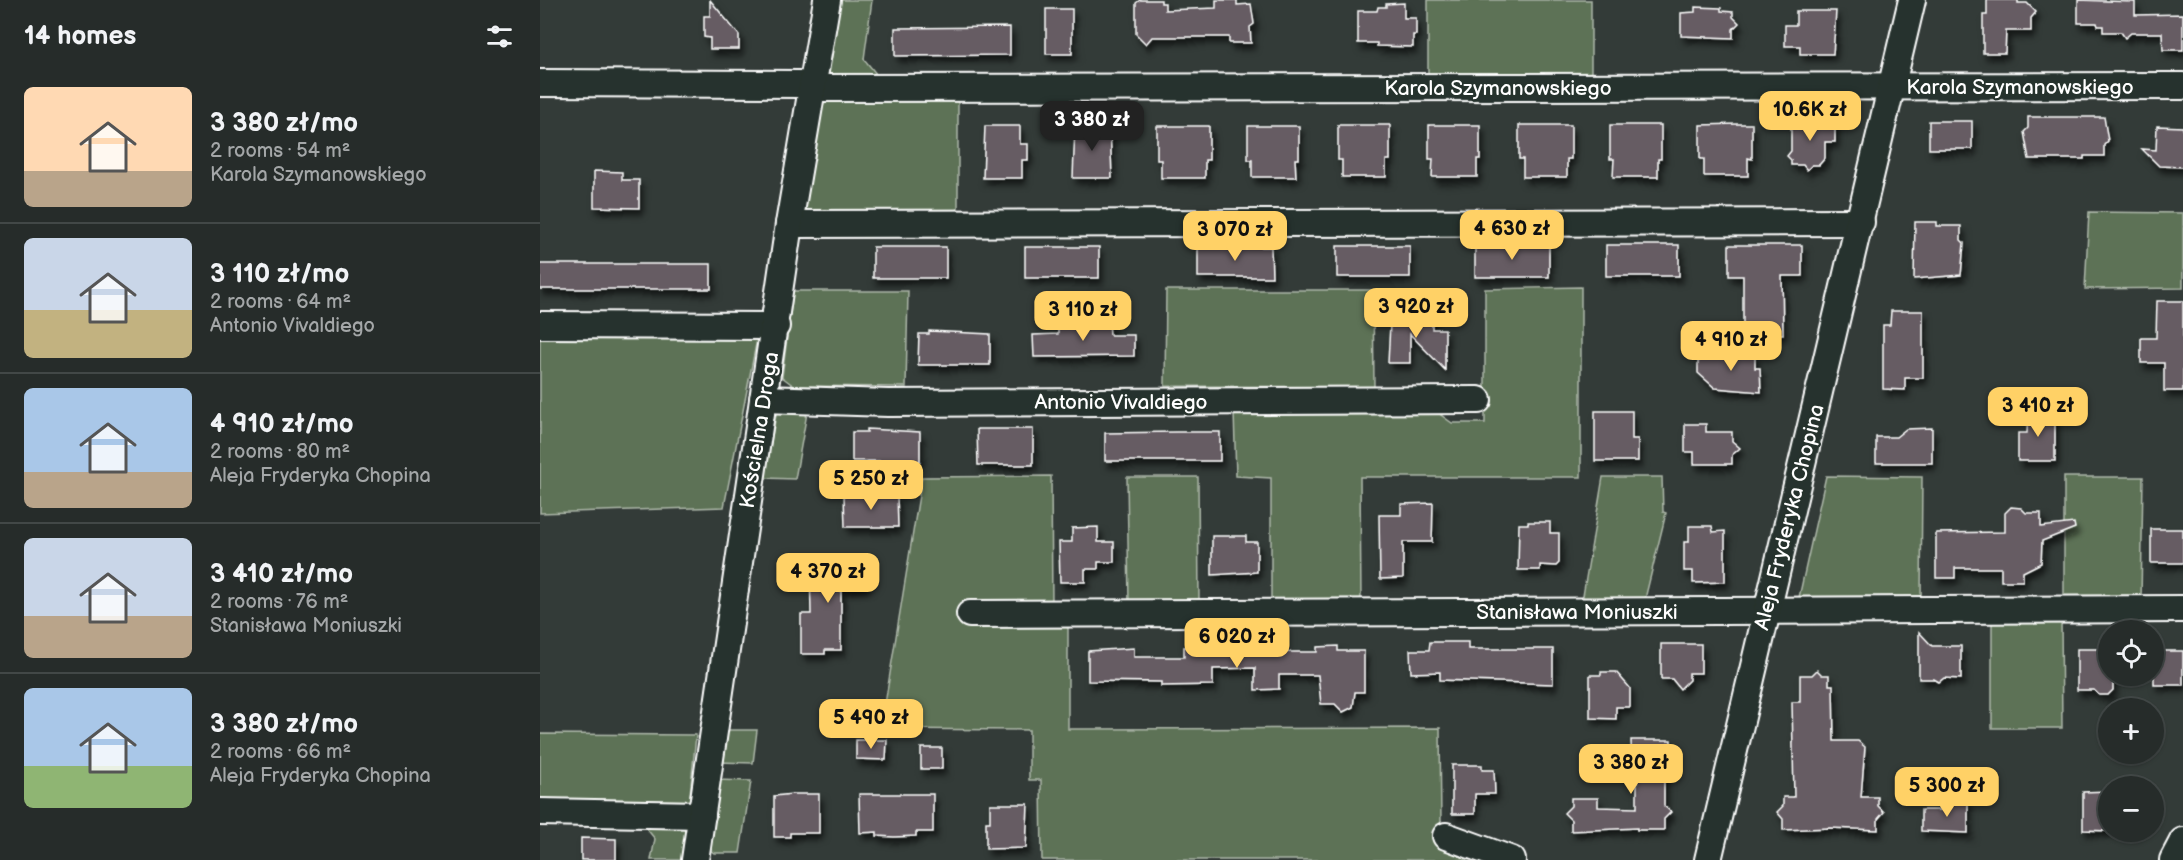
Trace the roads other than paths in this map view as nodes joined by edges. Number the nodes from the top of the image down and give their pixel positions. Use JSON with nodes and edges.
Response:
{"nodes":[{"id":1,"x":827,"y":0,"type":"edge"},
{"id":2,"x":1912,"y":0,"type":"edge"},
{"id":3,"x":540,"y":83,"type":"edge"},
{"id":4,"x":2183,"y":86,"type":"edge"},
{"id":5,"x":813,"y":88,"type":"junction"},
{"id":6,"x":1892,"y":88,"type":"junction"},
{"id":7,"x":1861,"y":222,"type":"junction"},
{"id":8,"x":789,"y":224,"type":"junction"},
{"id":9,"x":540,"y":325,"type":"edge"},
{"id":10,"x":776,"y":326,"type":"junction"},
{"id":11,"x":764,"y":399,"type":"junction"},
{"id":12,"x":1478,"y":400,"type":"dead end"},
{"id":13,"x":2183,"y":609,"type":"edge"},
{"id":14,"x":1766,"y":612,"type":"junction"},
{"id":15,"x":970,"y":614,"type":"dead end"},
{"id":16,"x":540,"y":812,"type":"edge"},
{"id":17,"x":702,"y":815,"type":"junction"},
{"id":18,"x":1446,"y":836,"type":"dead end"},
{"id":19,"x":2183,"y":841,"type":"edge"},
{"id":20,"x":695,"y":860,"type":"edge"},
{"id":21,"x":1512,"y":860,"type":"edge"},
{"id":22,"x":1708,"y":860,"type":"edge"},
{"id":23,"x":2173,"y":860,"type":"edge"}],
"edges":[{"from":1,"to":5,"type":"street","name":"Kościelna Droga"},
{"from":2,"to":6,"type":"street","name":"Aleja Fryderyka Chopina"},
{"from":3,"to":5,"type":"street","name":"Karola Szymanowskiego"},
{"from":4,"to":6,"type":"street","name":"Karola Szymanowskiego"},
{"from":5,"to":6,"type":"street","name":"Karola Szymanowskiego"},
{"from":5,"to":8,"type":"street","name":"Kościelna Droga"},
{"from":6,"to":7,"type":"street","name":"Aleja Fryderyka Chopina"},
{"from":7,"to":8,"type":"street"},
{"from":7,"to":14,"type":"street","name":"Aleja Fryderyka Chopina"},
{"from":8,"to":10,"type":"street","name":"Kościelna Droga"},
{"from":9,"to":10,"type":"street"},
{"from":10,"to":11,"type":"street","name":"Kościelna Droga"},
{"from":11,"to":12,"type":"street","name":"Antonio Vivaldiego"},
{"from":11,"to":17,"type":"street","name":"Kościelna Droga"},
{"from":13,"to":14,"type":"street","name":"Stanisława Moniuszki"},
{"from":14,"to":15,"type":"street","name":"Stanisława Moniuszki"},
{"from":14,"to":22,"type":"street","name":"Aleja Fryderyka Chopina"},
{"from":16,"to":17,"type":"street"},
{"from":17,"to":20,"type":"street","name":"Kościelna Droga"},
{"from":18,"to":21,"type":"street"},
{"from":19,"to":23,"type":"street"}]}
